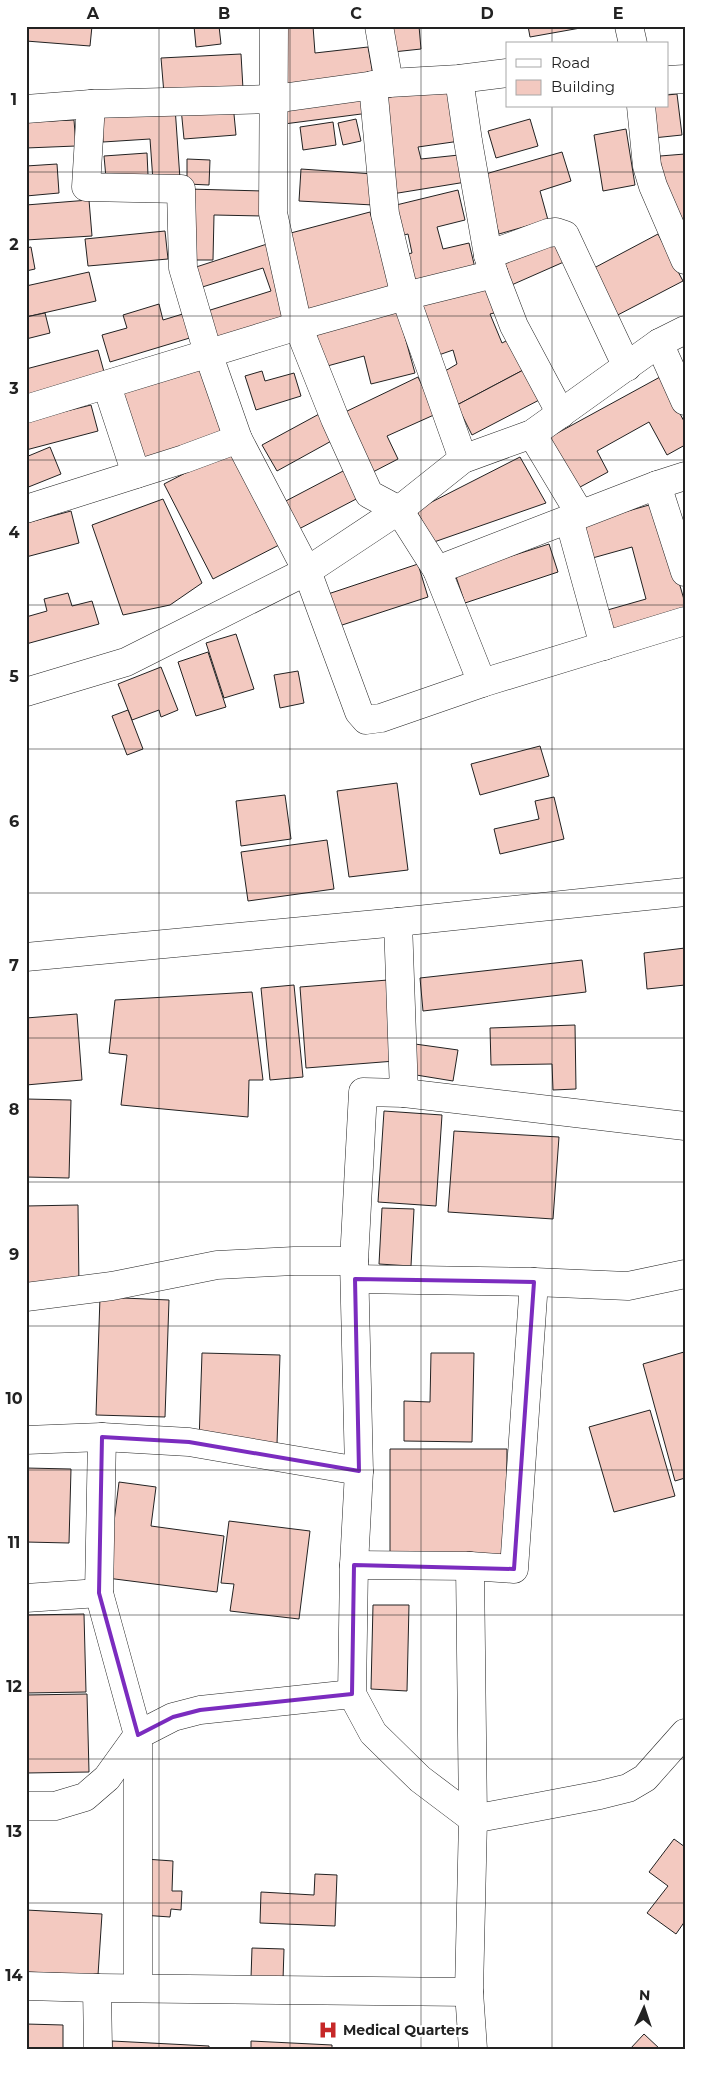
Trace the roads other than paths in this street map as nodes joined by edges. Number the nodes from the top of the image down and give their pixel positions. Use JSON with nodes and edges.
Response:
{"nodes":[{"id":1,"x":274,"y":26,"type":"edge"},
{"id":2,"x":379,"y":26,"type":"edge"},
{"id":3,"x":629,"y":26,"type":"edge"},
{"id":4,"x":633,"y":42,"type":"edge"},
{"id":5,"x":506,"y":73,"type":"edge"},
{"id":6,"x":459,"y":79,"type":"junction"},
{"id":7,"x":685,"y":79,"type":"edge"},
{"id":8,"x":668,"y":80,"type":"edge"},
{"id":9,"x":381,"y":84,"type":"junction"},
{"id":10,"x":274,"y":99,"type":"junction"},
{"id":11,"x":91,"y":104,"type":"junction"},
{"id":12,"x":641,"y":108,"type":"edge"},
{"id":13,"x":26,"y":109,"type":"edge"},
{"id":14,"x":685,"y":260,"type":"edge"},
{"id":15,"x":491,"y":264,"type":"junction"},
{"id":16,"x":405,"y":296,"type":"junction"},
{"id":17,"x":298,"y":326,"type":"junction"},
{"id":18,"x":685,"y":330,"type":"edge"},
{"id":19,"x":659,"y":344,"type":"junction"},
{"id":20,"x":208,"y":353,"type":"junction"},
{"id":21,"x":627,"y":367,"type":"junction"},
{"id":22,"x":107,"y":386,"type":"junction"},
{"id":23,"x":685,"y":401,"type":"edge"},
{"id":24,"x":26,"y":410,"type":"edge"},
{"id":25,"x":561,"y":414,"type":"junction"},
{"id":26,"x":532,"y":434,"type":"junction"},
{"id":27,"x":238,"y":440,"type":"junction"},
{"id":28,"x":463,"y":459,"type":"junction"},
{"id":29,"x":136,"y":474,"type":"junction"},
{"id":30,"x":685,"y":476,"type":"edge"},
{"id":31,"x":657,"y":485,"type":"junction"},
{"id":32,"x":26,"y":509,"type":"edge"},
{"id":33,"x":398,"y":510,"type":"junction"},
{"id":34,"x":574,"y":516,"type":"junction"},
{"id":35,"x":437,"y":570,"type":"junction"},
{"id":36,"x":307,"y":571,"type":"junction"},
{"id":37,"x":685,"y":572,"type":"edge"},
{"id":38,"x":685,"y":621,"type":"edge"},
{"id":39,"x":604,"y":646,"type":"junction"},
{"id":40,"x":482,"y":683,"type":"junction"},
{"id":41,"x":26,"y":692,"type":"edge"},
{"id":42,"x":685,"y":892,"type":"edge"},
{"id":43,"x":398,"y":922,"type":"junction"},
{"id":44,"x":26,"y":957,"type":"edge"},
{"id":45,"x":404,"y":1093,"type":"junction"},
{"id":46,"x":685,"y":1126,"type":"edge"},
{"id":47,"x":355,"y":1270,"type":"junction"},
{"id":48,"x":685,"y":1274,"type":"edge"},
{"id":49,"x":534,"y":1282,"type":"junction"},
{"id":50,"x":26,"y":1297,"type":"edge"},
{"id":51,"x":102,"y":1437,"type":"junction"},
{"id":52,"x":26,"y":1440,"type":"edge"},
{"id":53,"x":359,"y":1471,"type":"junction"},
{"id":54,"x":354,"y":1565,"type":"junction"},
{"id":55,"x":470,"y":1566,"type":"junction"},
{"id":56,"x":99,"y":1593,"type":"junction"},
{"id":57,"x":26,"y":1598,"type":"edge"},
{"id":58,"x":352,"y":1694,"type":"junction"},
{"id":59,"x":685,"y":1733,"type":"edge"},
{"id":60,"x":138,"y":1735,"type":"junction"},
{"id":61,"x":26,"y":1806,"type":"edge"},
{"id":62,"x":473,"y":1820,"type":"junction"},
{"id":63,"x":26,"y":1986,"type":"edge"},
{"id":64,"x":97,"y":1988,"type":"junction"},
{"id":65,"x":138,"y":1988,"type":"junction"},
{"id":66,"x":469,"y":1992,"type":"junction"},
{"id":67,"x":98,"y":2049,"type":"edge"},
{"id":68,"x":473,"y":2049,"type":"edge"}],
"edges":[{"from":1,"to":10,"type":"street"},
{"from":2,"to":9,"type":"street"},
{"from":3,"to":4,"type":"street"},
{"from":5,"to":6,"type":"street"},
{"from":6,"to":9,"type":"street"},
{"from":6,"to":15,"type":"street"},
{"from":7,"to":8,"type":"street"},
{"from":9,"to":10,"type":"street"},
{"from":9,"to":16,"type":"street"},
{"from":10,"to":11,"type":"street"},
{"from":10,"to":17,"type":"street"},
{"from":11,"to":13,"type":"street"},
{"from":11,"to":20,"type":"street"},
{"from":12,"to":14,"type":"street"},
{"from":15,"to":16,"type":"street"},
{"from":15,"to":21,"type":"street"},
{"from":15,"to":25,"type":"street"},
{"from":16,"to":17,"type":"street"},
{"from":16,"to":28,"type":"street"},
{"from":17,"to":20,"type":"street"},
{"from":17,"to":33,"type":"street"},
{"from":18,"to":19,"type":"street"},
{"from":19,"to":21,"type":"street"},
{"from":19,"to":23,"type":"street"},
{"from":20,"to":22,"type":"street"},
{"from":20,"to":27,"type":"street"},
{"from":21,"to":25,"type":"street"},
{"from":22,"to":24,"type":"street"},
{"from":22,"to":29,"type":"street"},
{"from":25,"to":26,"type":"street"},
{"from":26,"to":28,"type":"street"},
{"from":26,"to":34,"type":"street"},
{"from":27,"to":29,"type":"street"},
{"from":27,"to":36,"type":"street"},
{"from":28,"to":33,"type":"street"},
{"from":29,"to":32,"type":"street"},
{"from":30,"to":31,"type":"street"},
{"from":31,"to":34,"type":"street"},
{"from":31,"to":37,"type":"street"},
{"from":33,"to":35,"type":"street"},
{"from":33,"to":36,"type":"street"},
{"from":34,"to":35,"type":"street"},
{"from":34,"to":39,"type":"street"},
{"from":35,"to":40,"type":"street"},
{"from":36,"to":40,"type":"street"},
{"from":36,"to":41,"type":"street"},
{"from":38,"to":39,"type":"street"},
{"from":39,"to":40,"type":"street"},
{"from":42,"to":43,"type":"street"},
{"from":43,"to":44,"type":"street"},
{"from":43,"to":45,"type":"street"},
{"from":45,"to":46,"type":"street"},
{"from":45,"to":47,"type":"street"},
{"from":47,"to":49,"type":"street"},
{"from":47,"to":50,"type":"street"},
{"from":47,"to":53,"type":"street"},
{"from":48,"to":49,"type":"street"},
{"from":49,"to":55,"type":"street"},
{"from":51,"to":52,"type":"street"},
{"from":51,"to":53,"type":"street"},
{"from":51,"to":56,"type":"street"},
{"from":53,"to":54,"type":"street"},
{"from":54,"to":55,"type":"street"},
{"from":54,"to":58,"type":"street"},
{"from":55,"to":62,"type":"street"},
{"from":56,"to":57,"type":"street"},
{"from":56,"to":60,"type":"street"},
{"from":58,"to":60,"type":"street"},
{"from":58,"to":62,"type":"street"},
{"from":59,"to":62,"type":"street"},
{"from":60,"to":61,"type":"street"},
{"from":60,"to":65,"type":"street"},
{"from":62,"to":66,"type":"street"},
{"from":63,"to":64,"type":"street"},
{"from":64,"to":65,"type":"street"},
{"from":64,"to":67,"type":"street"},
{"from":65,"to":66,"type":"street"},
{"from":66,"to":68,"type":"street"}]}
